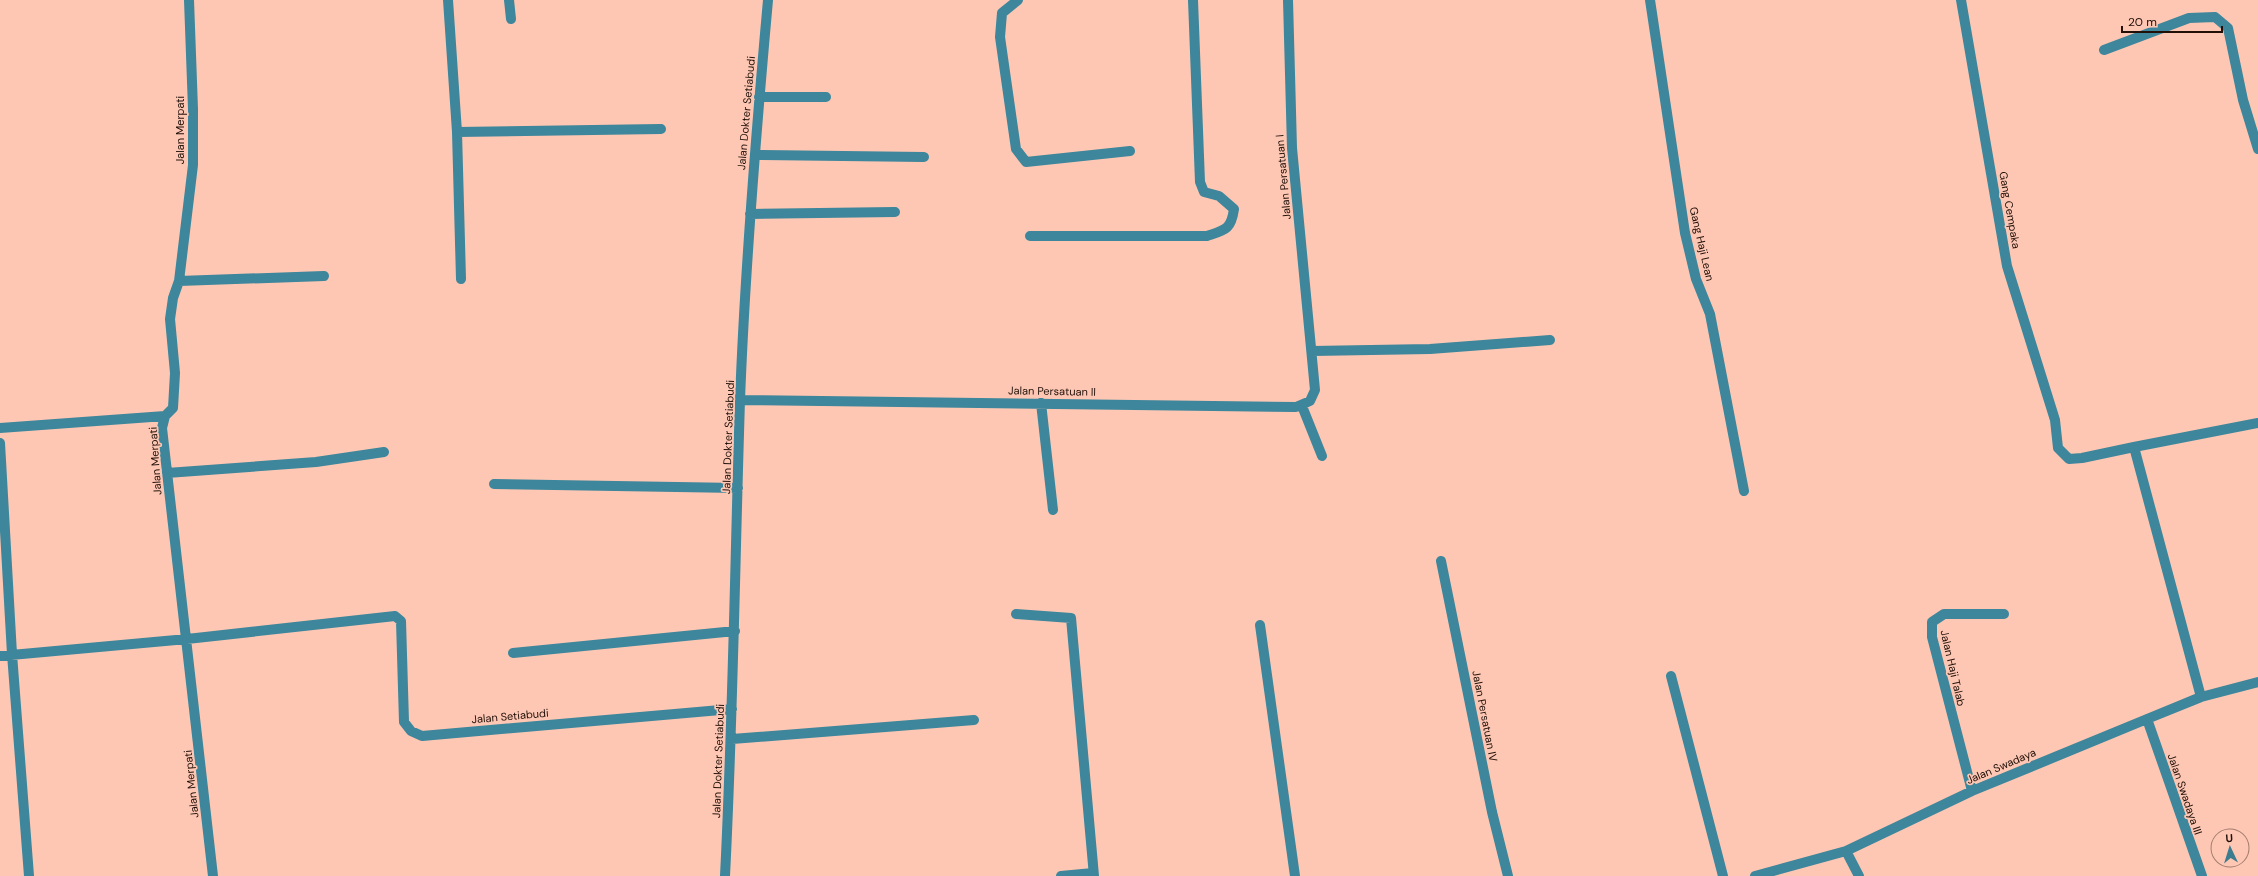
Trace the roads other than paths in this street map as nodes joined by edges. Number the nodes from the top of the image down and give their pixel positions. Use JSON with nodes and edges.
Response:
{"nodes":[{"id":1,"x":190,"y":0,"type":"edge"},
{"id":2,"x":448,"y":0,"type":"edge"},
{"id":3,"x":509,"y":0,"type":"edge"},
{"id":4,"x":768,"y":0,"type":"edge"},
{"id":5,"x":1018,"y":0,"type":"edge"},
{"id":6,"x":1193,"y":0,"type":"edge"},
{"id":7,"x":1288,"y":0,"type":"edge"},
{"id":8,"x":1650,"y":0,"type":"edge"},
{"id":9,"x":1962,"y":0,"type":"edge"},
{"id":10,"x":511,"y":19,"type":"dead end"},
{"id":11,"x":2104,"y":50,"type":"dead end"},
{"id":12,"x":759,"y":97,"type":"junction"},
{"id":13,"x":826,"y":97,"type":"dead end"},
{"id":14,"x":661,"y":129,"type":"dead end"},
{"id":15,"x":457,"y":132,"type":"junction"},
{"id":16,"x":2258,"y":149,"type":"edge"},
{"id":17,"x":1130,"y":151,"type":"dead end"},
{"id":18,"x":755,"y":155,"type":"junction"},
{"id":19,"x":924,"y":157,"type":"dead end"},
{"id":20,"x":894,"y":212,"type":"dead end"},
{"id":21,"x":750,"y":214,"type":"junction"},
{"id":22,"x":1030,"y":236,"type":"dead end"},
{"id":23,"x":324,"y":276,"type":"dead end"},
{"id":24,"x":461,"y":279,"type":"dead end"},
{"id":25,"x":179,"y":281,"type":"junction"},
{"id":26,"x":1550,"y":340,"type":"dead end"},
{"id":27,"x":1312,"y":351,"type":"junction"},
{"id":28,"x":740,"y":400,"type":"junction"},
{"id":29,"x":1041,"y":403,"type":"junction"},
{"id":30,"x":1302,"y":406,"type":"junction"},
{"id":31,"x":165,"y":416,"type":"junction"},
{"id":32,"x":2258,"y":423,"type":"edge"},
{"id":33,"x":0,"y":428,"type":"edge"},
{"id":34,"x":0,"y":443,"type":"edge"},
{"id":35,"x":2134,"y":447,"type":"junction"},
{"id":36,"x":384,"y":452,"type":"dead end"},
{"id":37,"x":1322,"y":456,"type":"dead end"},
{"id":38,"x":167,"y":473,"type":"junction"},
{"id":39,"x":494,"y":484,"type":"dead end"},
{"id":40,"x":738,"y":488,"type":"junction"},
{"id":41,"x":1744,"y":492,"type":"dead end"},
{"id":42,"x":1053,"y":510,"type":"dead end"},
{"id":43,"x":1441,"y":561,"type":"dead end"},
{"id":44,"x":1016,"y":614,"type":"dead end"},
{"id":45,"x":2004,"y":614,"type":"dead end"},
{"id":46,"x":1260,"y":625,"type":"dead end"},
{"id":47,"x":734,"y":631,"type":"junction"},
{"id":48,"x":186,"y":639,"type":"junction"},
{"id":49,"x":513,"y":653,"type":"dead end"},
{"id":50,"x":12,"y":654,"type":"junction"},
{"id":51,"x":0,"y":656,"type":"edge"},
{"id":52,"x":1671,"y":676,"type":"dead end"},
{"id":53,"x":2258,"y":682,"type":"edge"},
{"id":54,"x":2202,"y":697,"type":"junction"},
{"id":55,"x":732,"y":709,"type":"junction"},
{"id":56,"x":974,"y":720,"type":"dead end"},
{"id":57,"x":2147,"y":720,"type":"junction"},
{"id":58,"x":732,"y":739,"type":"junction"},
{"id":59,"x":1972,"y":791,"type":"junction"},
{"id":60,"x":1846,"y":851,"type":"junction"},
{"id":61,"x":1094,"y":874,"type":"edge"},
{"id":62,"x":29,"y":876,"type":"edge"},
{"id":63,"x":213,"y":876,"type":"edge"},
{"id":64,"x":725,"y":876,"type":"edge"},
{"id":65,"x":1061,"y":876,"type":"edge"},
{"id":66,"x":1295,"y":876,"type":"edge"},
{"id":67,"x":1508,"y":876,"type":"edge"},
{"id":68,"x":1723,"y":876,"type":"edge"},
{"id":69,"x":1755,"y":876,"type":"edge"},
{"id":70,"x":1859,"y":876,"type":"edge"},
{"id":71,"x":2202,"y":876,"type":"edge"}],
"edges":[{"from":1,"to":25,"type":"street","name":"Jalan Merpati"},
{"from":2,"to":15,"type":"street"},
{"from":3,"to":10,"type":"street"},
{"from":4,"to":12,"type":"street","name":"Jalan Dokter Setiabudi"},
{"from":5,"to":17,"type":"street"},
{"from":6,"to":22,"type":"street"},
{"from":7,"to":27,"type":"street","name":"Jalan Persatuan I"},
{"from":8,"to":41,"type":"street","name":"Gang Haji Lean"},
{"from":9,"to":35,"type":"street","name":"Gang Cempaka"},
{"from":11,"to":16,"type":"street"},
{"from":12,"to":13,"type":"street"},
{"from":12,"to":18,"type":"street","name":"Jalan Dokter Setiabudi"},
{"from":14,"to":15,"type":"street"},
{"from":15,"to":24,"type":"street"},
{"from":18,"to":19,"type":"street"},
{"from":18,"to":21,"type":"street","name":"Jalan Dokter Setiabudi"},
{"from":20,"to":21,"type":"street"},
{"from":21,"to":28,"type":"street","name":"Jalan Dokter Setiabudi"},
{"from":23,"to":25,"type":"street"},
{"from":25,"to":31,"type":"street","name":"Jalan Merpati"},
{"from":26,"to":27,"type":"street"},
{"from":27,"to":30,"type":"street"},
{"from":28,"to":29,"type":"street","name":"Jalan Persatuan II"},
{"from":28,"to":40,"type":"street","name":"Jalan Dokter Setiabudi"},
{"from":29,"to":30,"type":"street","name":"Jalan Persatuan II"},
{"from":29,"to":42,"type":"street"},
{"from":30,"to":37,"type":"street"},
{"from":31,"to":33,"type":"street"},
{"from":31,"to":38,"type":"street","name":"Jalan Merpati"},
{"from":32,"to":35,"type":"street"},
{"from":34,"to":50,"type":"street"},
{"from":35,"to":54,"type":"street"},
{"from":36,"to":38,"type":"street"},
{"from":38,"to":48,"type":"street","name":"Jalan Merpati"},
{"from":39,"to":40,"type":"street"},
{"from":40,"to":47,"type":"street","name":"Jalan Dokter Setiabudi"},
{"from":43,"to":67,"type":"street","name":"Jalan Persatuan IV"},
{"from":44,"to":61,"type":"street"},
{"from":45,"to":59,"type":"street","name":"Jalan Haji Talab"},
{"from":46,"to":66,"type":"street"},
{"from":47,"to":49,"type":"street"},
{"from":47,"to":55,"type":"street","name":"Jalan Dokter Setiabudi"},
{"from":48,"to":50,"type":"street"},
{"from":48,"to":55,"type":"street","name":"Jalan Setiabudi"},
{"from":48,"to":63,"type":"street","name":"Jalan Merpati"},
{"from":50,"to":51,"type":"street"},
{"from":50,"to":62,"type":"street"},
{"from":52,"to":68,"type":"street"},
{"from":53,"to":54,"type":"street","name":"Jalan Swadaya"},
{"from":54,"to":57,"type":"street","name":"Jalan Swadaya"},
{"from":55,"to":58,"type":"street","name":"Jalan Dokter Setiabudi"},
{"from":56,"to":58,"type":"street"},
{"from":57,"to":59,"type":"street","name":"Jalan Swadaya"},
{"from":57,"to":71,"type":"street","name":"Jalan Swadaya III"},
{"from":58,"to":64,"type":"street","name":"Jalan Dokter Setiabudi"},
{"from":59,"to":60,"type":"street","name":"Jalan Swadaya"},
{"from":60,"to":69,"type":"street","name":"Jalan Swadaya"},
{"from":60,"to":70,"type":"street"},
{"from":61,"to":65,"type":"street"}]}
